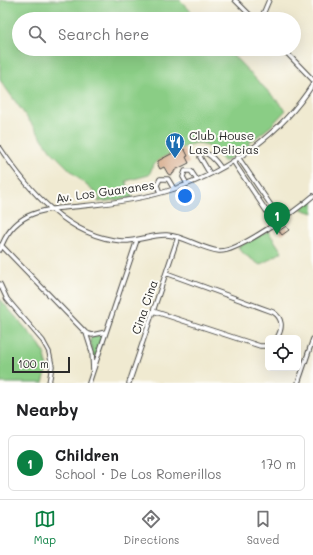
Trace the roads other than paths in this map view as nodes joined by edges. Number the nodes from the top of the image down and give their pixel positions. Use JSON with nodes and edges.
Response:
{"nodes":[{"id":1,"x":235,"y":0,"type":"edge"},
{"id":2,"x":269,"y":0,"type":"edge"},
{"id":3,"x":247,"y":12,"type":"edge"},
{"id":4,"x":264,"y":12,"type":"edge"},
{"id":5,"x":290,"y":56,"type":"edge"},
{"id":6,"x":313,"y":80,"type":"edge"},
{"id":7,"x":313,"y":84,"type":"edge"},
{"id":8,"x":0,"y":148,"type":"edge"},
{"id":9,"x":238,"y":157,"type":"junction"},
{"id":10,"x":233,"y":161,"type":"junction"},
{"id":11,"x":221,"y":168,"type":"junction"},
{"id":12,"x":210,"y":174,"type":"junction"},
{"id":13,"x":197,"y":180,"type":"junction"},
{"id":14,"x":186,"y":184,"type":"junction"},
{"id":15,"x":174,"y":189,"type":"junction"},
{"id":16,"x":160,"y":193,"type":"junction"},
{"id":17,"x":313,"y":196,"type":"edge"},
{"id":18,"x":52,"y":209,"type":"junction"},
{"id":19,"x":281,"y":220,"type":"junction"},
{"id":20,"x":275,"y":224,"type":"junction"},
{"id":21,"x":178,"y":237,"type":"junction"},
{"id":22,"x":137,"y":240,"type":"junction"},
{"id":23,"x":1,"y":244,"type":"edge"},
{"id":24,"x":0,"y":250,"type":"edge"},
{"id":25,"x":166,"y":274,"type":"junction"},
{"id":26,"x":0,"y":284,"type":"edge"},
{"id":27,"x":153,"y":311,"type":"junction"},
{"id":28,"x":106,"y":332,"type":"junction"},
{"id":29,"x":86,"y":333,"type":"junction"},
{"id":30,"x":92,"y":335,"type":"junction"},
{"id":31,"x":278,"y":335,"type":"edge"},
{"id":32,"x":313,"y":339,"type":"edge"},
{"id":33,"x":88,"y":340,"type":"junction"},
{"id":34,"x":265,"y":346,"type":"edge"},
{"id":35,"x":93,"y":371,"type":"junction"},
{"id":36,"x":49,"y":383,"type":"edge"},
{"id":37,"x":89,"y":383,"type":"edge"},
{"id":38,"x":129,"y":383,"type":"edge"},
{"id":39,"x":298,"y":383,"type":"edge"}],
"edges":[{"from":1,"to":3,"type":"street"},
{"from":2,"to":4,"type":"street"},
{"from":5,"to":6,"type":"street"},
{"from":7,"to":9,"type":"street","name":"Av. Los Guaranes"},
{"from":8,"to":18,"type":"street"},
{"from":9,"to":10,"type":"street","name":"Av. Los Guaranes"},
{"from":9,"to":19,"type":"street"},
{"from":10,"to":11,"type":"street","name":"Av. Los Guaranes"},
{"from":10,"to":20,"type":"street"},
{"from":11,"to":12,"type":"street","name":"Av. Los Guaranes"},
{"from":11,"to":12,"type":"street"},
{"from":12,"to":13,"type":"street","name":"Av. Los Guaranes"},
{"from":13,"to":14,"type":"street","name":"Av. Los Guaranes"},
{"from":13,"to":14,"type":"street"},
{"from":14,"to":15,"type":"street","name":"Av. Los Guaranes"},
{"from":15,"to":16,"type":"street","name":"Av. Los Guaranes"},
{"from":15,"to":16,"type":"street"},
{"from":16,"to":18,"type":"street","name":"Av. Los Guaranes"},
{"from":17,"to":19,"type":"street"},
{"from":18,"to":22,"type":"street"},
{"from":18,"to":23,"type":"street","name":"Av. Los Guaranes"},
{"from":19,"to":20,"type":"street"},
{"from":20,"to":21,"type":"street"},
{"from":21,"to":22,"type":"street"},
{"from":21,"to":25,"type":"street","name":"Cina Cina"},
{"from":22,"to":28,"type":"street"},
{"from":23,"to":24,"type":"street","name":"Av. Los Guaranes"},
{"from":23,"to":29,"type":"street"},
{"from":25,"to":27,"type":"street","name":"Cina Cina"},
{"from":25,"to":31,"type":"street"},
{"from":26,"to":36,"type":"street"},
{"from":27,"to":34,"type":"street"},
{"from":27,"to":38,"type":"street","name":"Cina Cina"},
{"from":28,"to":30,"type":"street"},
{"from":28,"to":35,"type":"street"},
{"from":29,"to":30,"type":"street"},
{"from":29,"to":33,"type":"street"},
{"from":30,"to":33,"type":"street"},
{"from":32,"to":39,"type":"street"},
{"from":33,"to":35,"type":"street"},
{"from":35,"to":37,"type":"street"}]}
